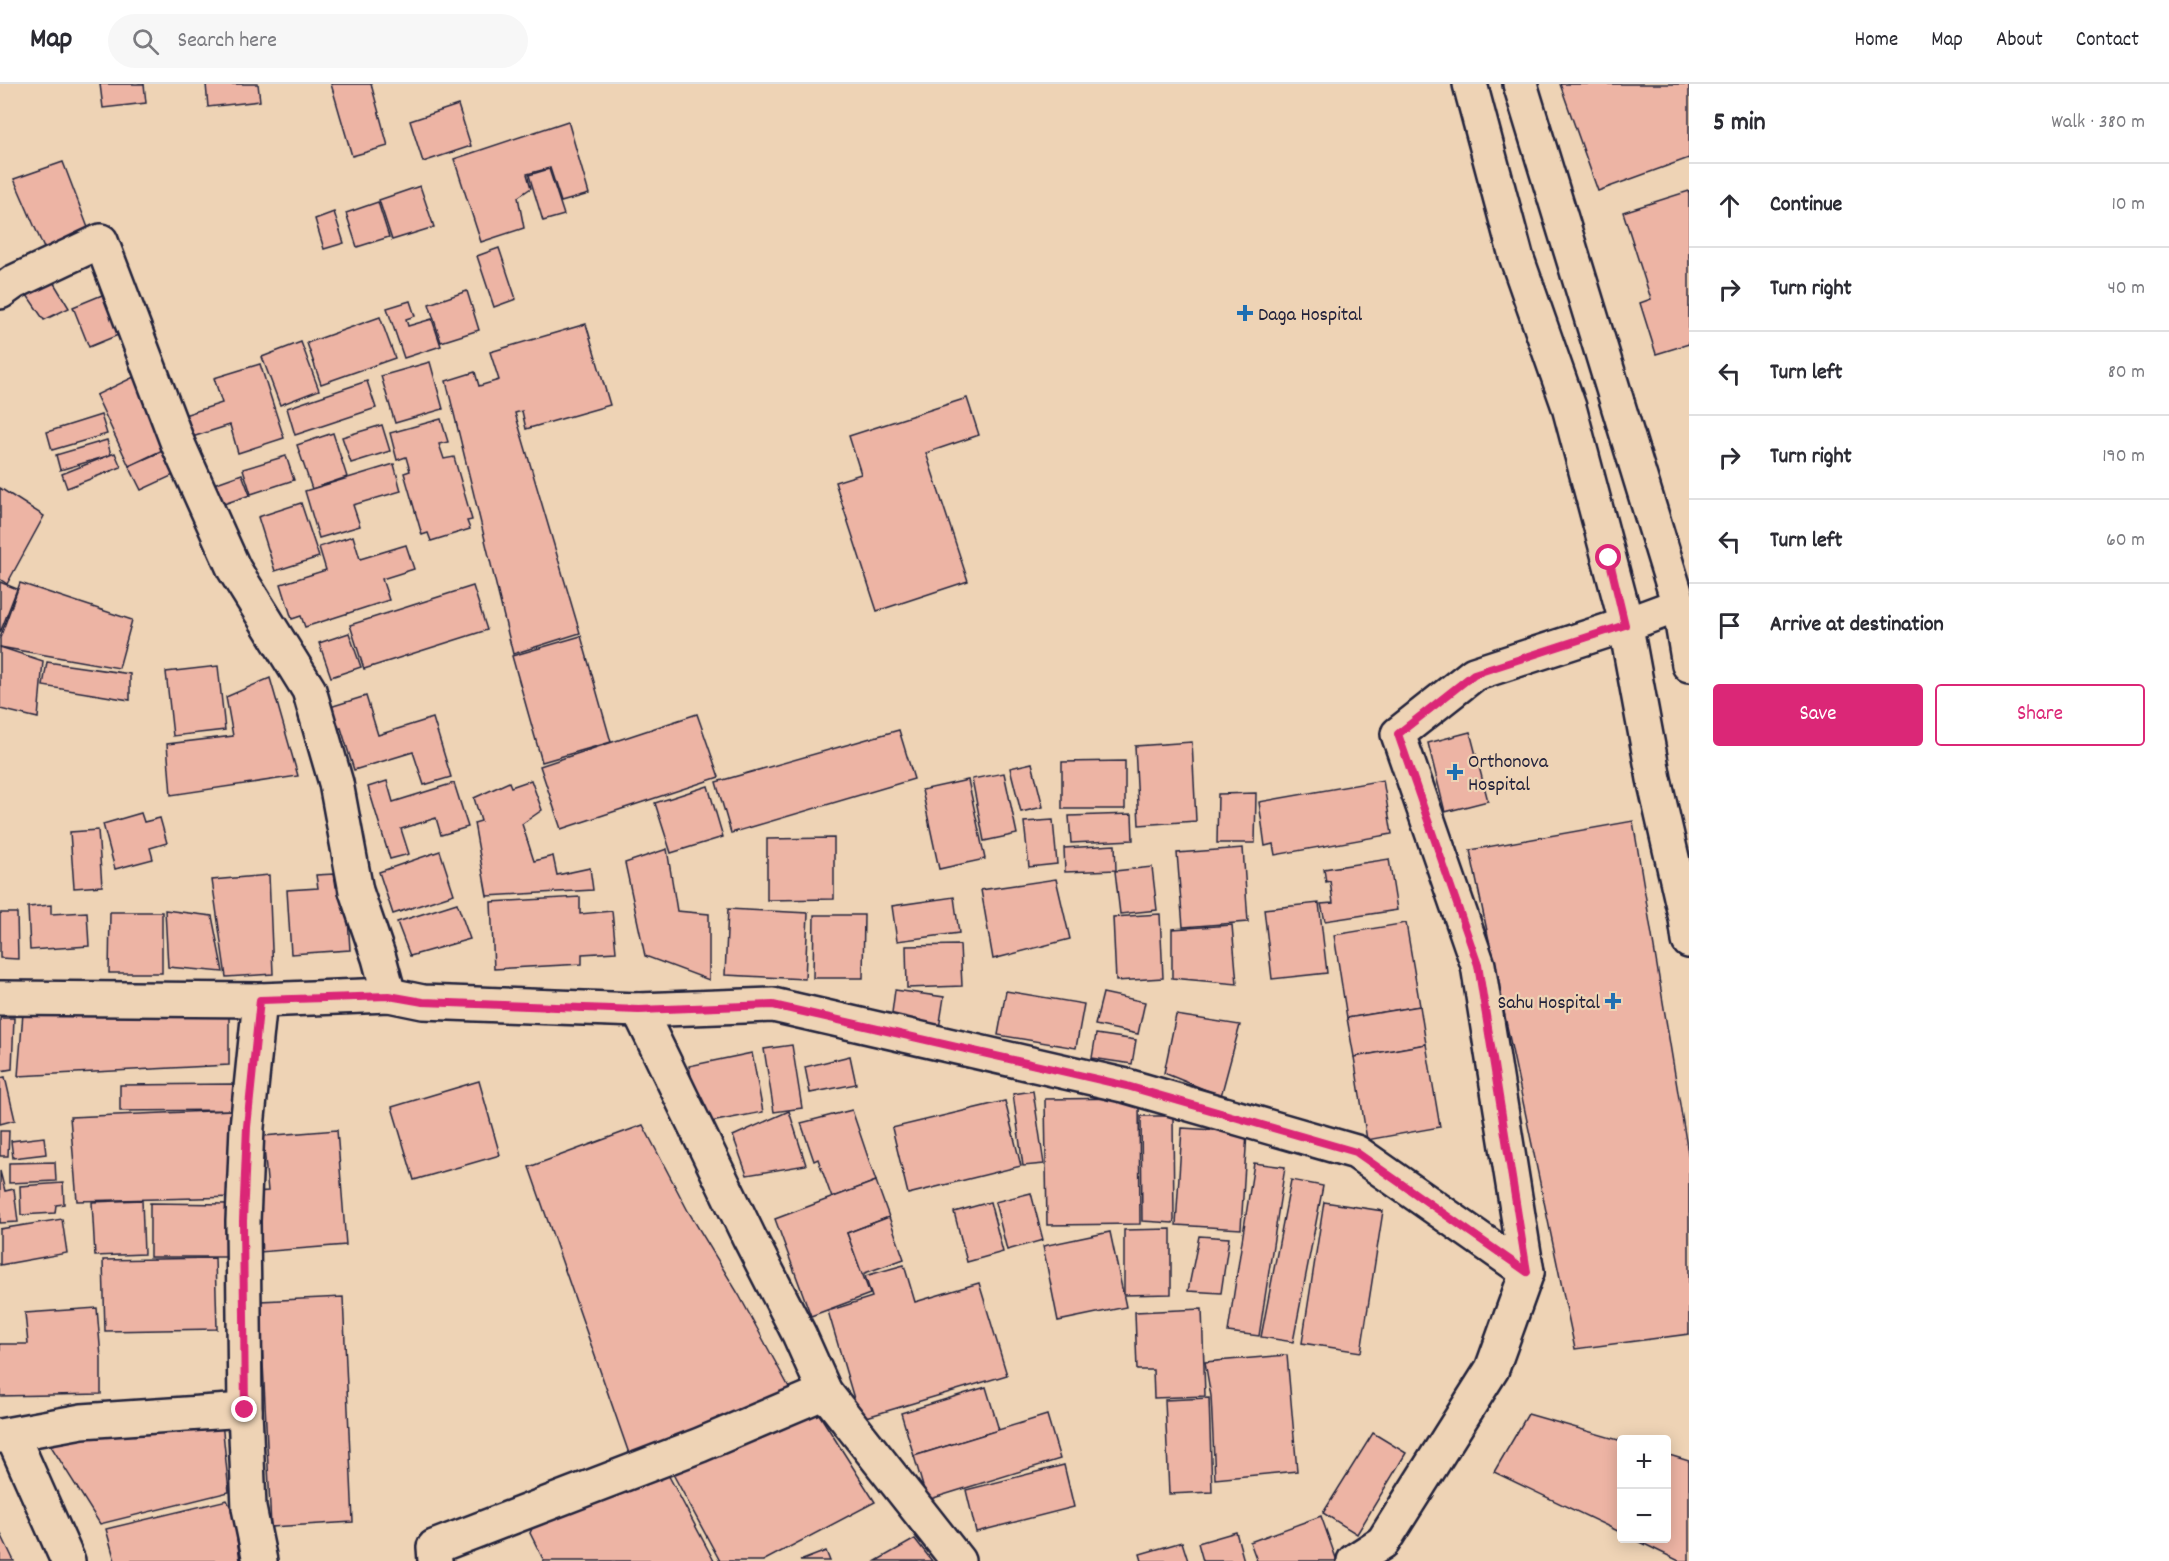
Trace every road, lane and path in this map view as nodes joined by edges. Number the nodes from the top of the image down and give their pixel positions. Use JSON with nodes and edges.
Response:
{"nodes":[{"id":1,"x":1470,"y":84,"type":"edge"},
{"id":2,"x":1520,"y":84,"type":"edge"},
{"id":3,"x":0,"y":292,"type":"edge"},
{"id":4,"x":1679,"y":605,"type":"junction"},
{"id":5,"x":1625,"y":625,"type":"junction"},
{"id":6,"x":1689,"y":665,"type":"edge"},
{"id":7,"x":1689,"y":941,"type":"edge"},
{"id":8,"x":389,"y":996,"type":"junction"},
{"id":9,"x":0,"y":998,"type":"edge"},
{"id":10,"x":260,"y":1000,"type":"junction"},
{"id":11,"x":639,"y":1010,"type":"junction"},
{"id":12,"x":1527,"y":1272,"type":"junction"},
{"id":13,"x":825,"y":1392,"type":"junction"},
{"id":14,"x":245,"y":1410,"type":"junction"},
{"id":15,"x":6,"y":1435,"type":"edge"},
{"id":16,"x":68,"y":1561,"type":"edge"},
{"id":17,"x":260,"y":1561,"type":"edge"},
{"id":18,"x":435,"y":1561,"type":"edge"},
{"id":19,"x":958,"y":1561,"type":"edge"},
{"id":20,"x":1354,"y":1561,"type":"edge"}],
"edges":[{"from":1,"to":5,"type":"street"},
{"from":2,"to":4,"type":"street"},
{"from":3,"to":8,"type":"street"},
{"from":4,"to":5,"type":"street"},
{"from":4,"to":6,"type":"street"},
{"from":5,"to":7,"type":"street"},
{"from":5,"to":12,"type":"street"},
{"from":8,"to":10,"type":"street"},
{"from":8,"to":11,"type":"street"},
{"from":9,"to":10,"type":"street"},
{"from":10,"to":14,"type":"street"},
{"from":11,"to":12,"type":"street"},
{"from":11,"to":13,"type":"street"},
{"from":12,"to":20,"type":"street"},
{"from":13,"to":18,"type":"street"},
{"from":13,"to":19,"type":"street"},
{"from":14,"to":15,"type":"street"},
{"from":14,"to":17,"type":"street"},
{"from":15,"to":16,"type":"street"}]}
